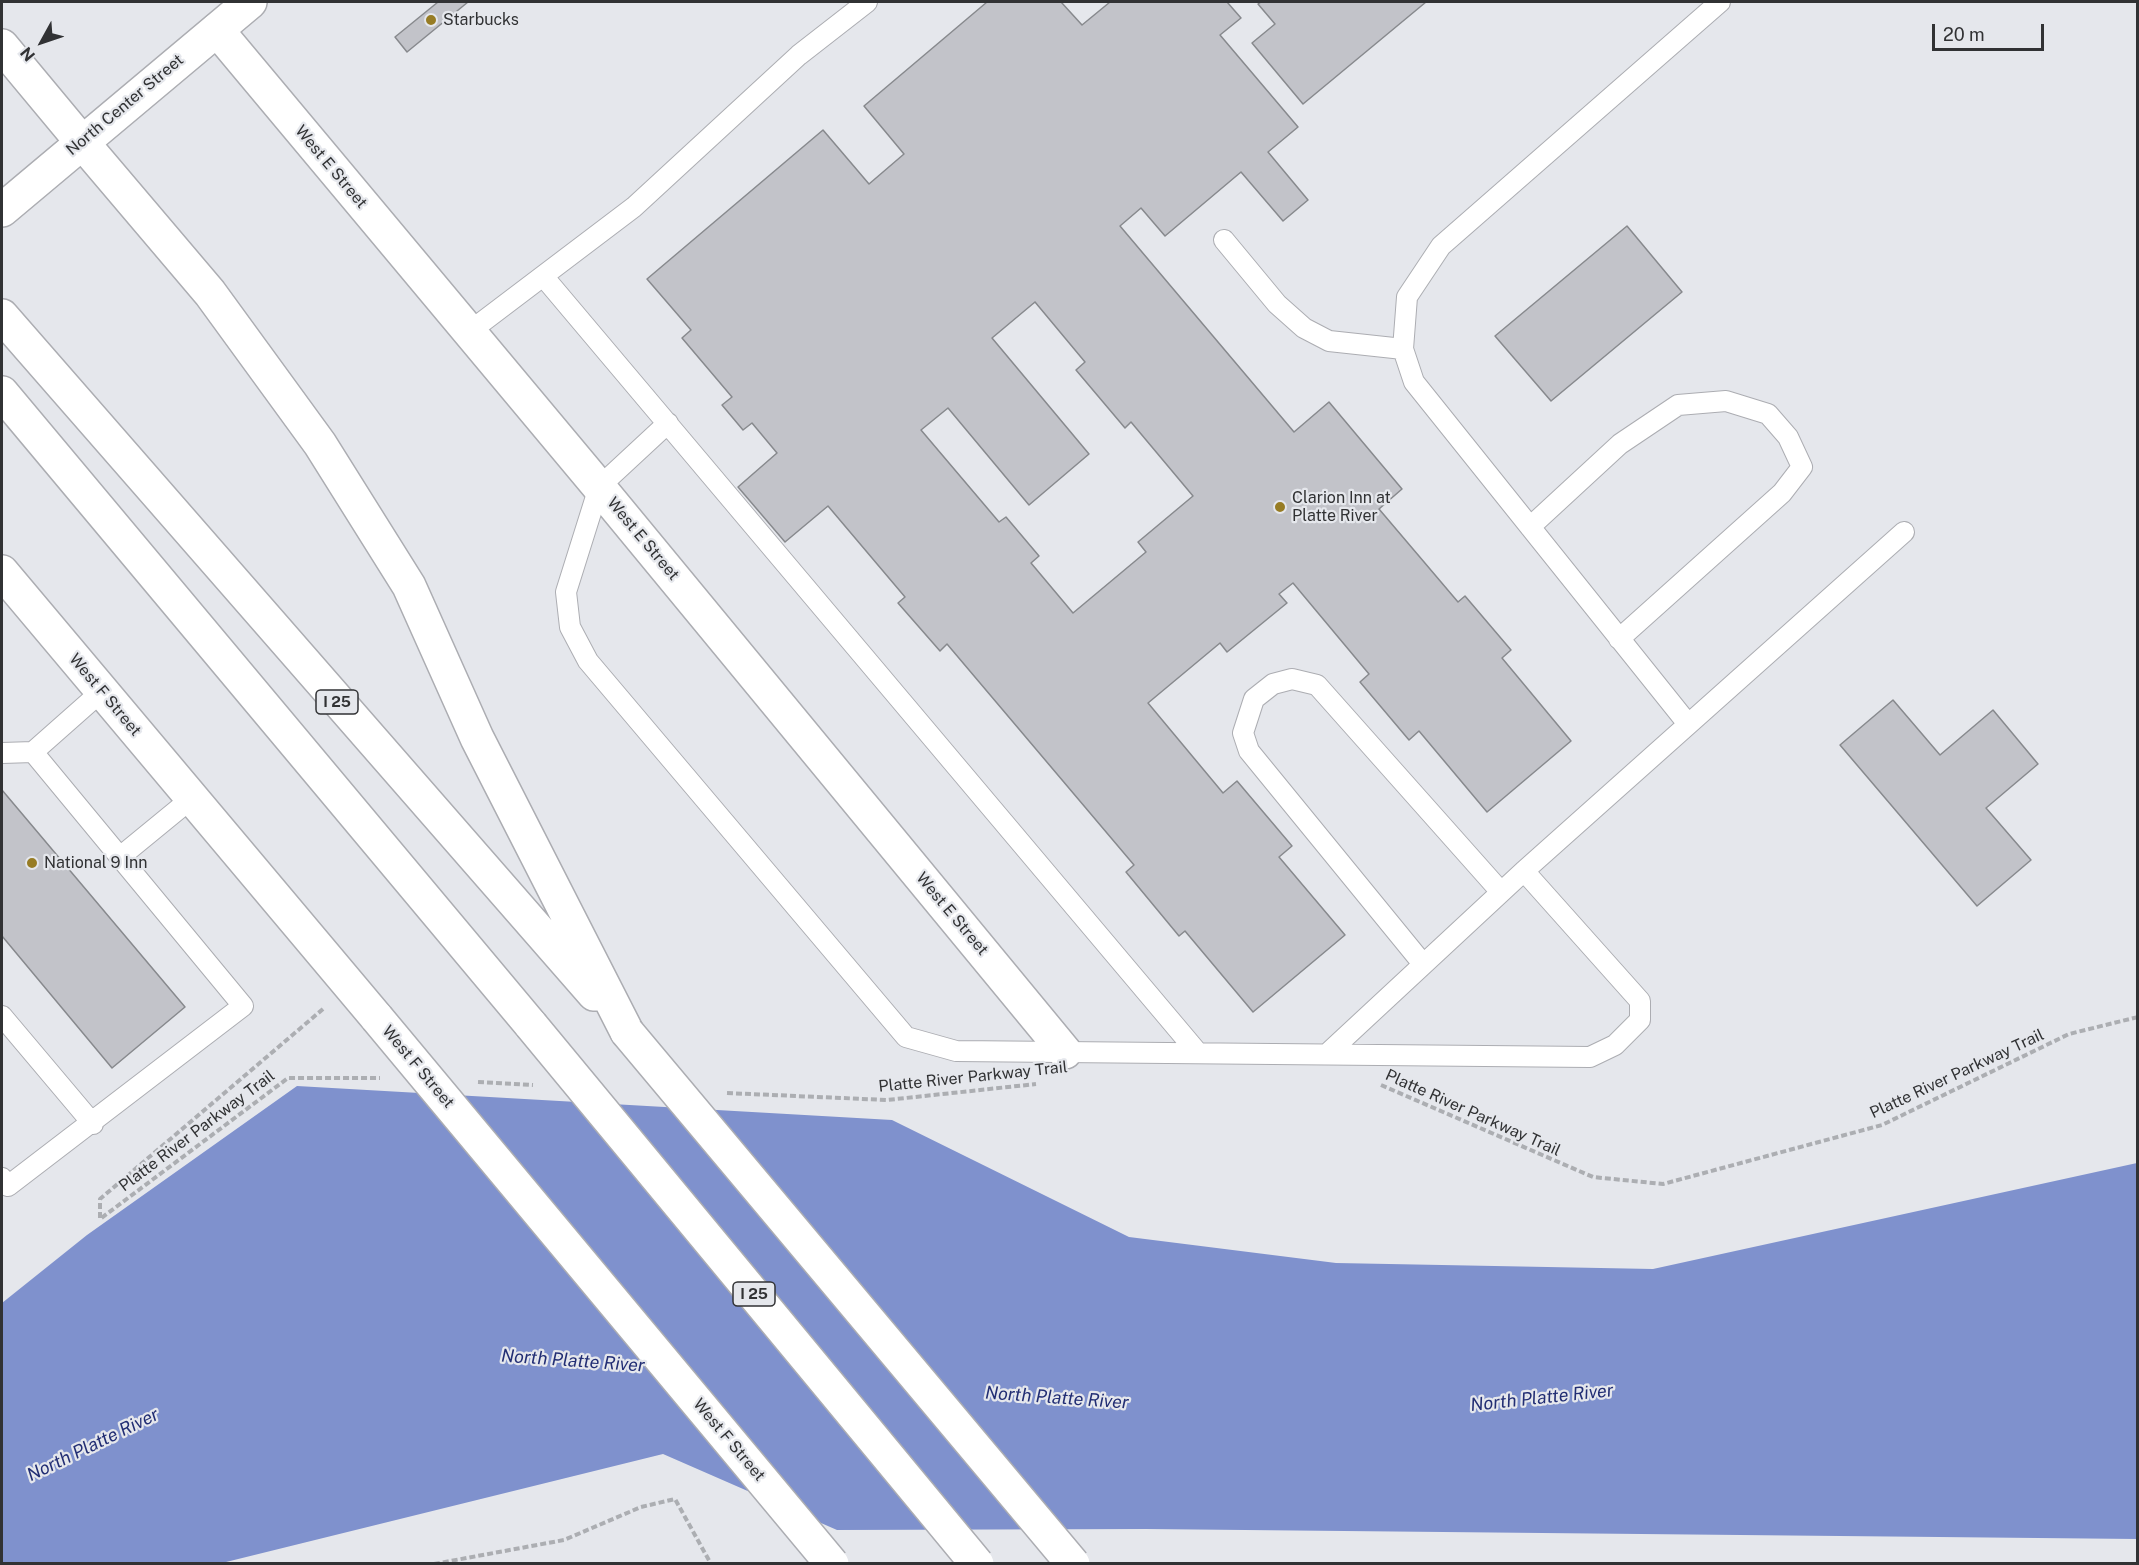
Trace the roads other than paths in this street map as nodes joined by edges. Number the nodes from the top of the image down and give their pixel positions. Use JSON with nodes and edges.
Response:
{"nodes":[{"id":1,"x":250,"y":2,"type":"edge"},
{"id":2,"x":867,"y":2,"type":"edge"},
{"id":3,"x":1720,"y":2,"type":"edge"},
{"id":4,"x":217,"y":30,"type":"junction"},
{"id":5,"x":2,"y":46,"type":"edge"},
{"id":6,"x":81,"y":141,"type":"junction"},
{"id":7,"x":2,"y":210,"type":"edge"},
{"id":8,"x":1224,"y":240,"type":"dead end"},
{"id":9,"x":543,"y":276,"type":"junction"},
{"id":10,"x":2,"y":316,"type":"edge"},
{"id":11,"x":469,"y":332,"type":"junction"},
{"id":12,"x":1403,"y":349,"type":"junction"},
{"id":13,"x":6,"y":398,"type":"edge"},
{"id":14,"x":668,"y":423,"type":"junction"},
{"id":15,"x":600,"y":487,"type":"junction"},
{"id":16,"x":1530,"y":527,"type":"junction"},
{"id":17,"x":1904,"y":532,"type":"dead end"},
{"id":18,"x":5,"y":582,"type":"edge"},
{"id":19,"x":1619,"y":639,"type":"junction"},
{"id":20,"x":102,"y":691,"type":"junction"},
{"id":21,"x":1688,"y":724,"type":"junction"},
{"id":22,"x":33,"y":752,"type":"junction"},
{"id":23,"x":2,"y":753,"type":"edge"},
{"id":24,"x":192,"y":798,"type":"junction"},
{"id":25,"x":120,"y":857,"type":"junction"},
{"id":26,"x":1524,"y":871,"type":"junction"},
{"id":27,"x":1501,"y":892,"type":"junction"},
{"id":28,"x":1424,"y":964,"type":"junction"},
{"id":29,"x":3,"y":1021,"type":"edge"},
{"id":30,"x":627,"y":1032,"type":"junction"},
{"id":31,"x":1065,"y":1052,"type":"junction"},
{"id":32,"x":1198,"y":1053,"type":"junction"},
{"id":33,"x":1327,"y":1054,"type":"junction"},
{"id":34,"x":93,"y":1124,"type":"junction"},
{"id":35,"x":2,"y":1178,"type":"edge"},
{"id":36,"x":832,"y":1563,"type":"edge"},
{"id":37,"x":977,"y":1563,"type":"edge"},
{"id":38,"x":1073,"y":1563,"type":"edge"}],
"edges":[{"from":1,"to":4,"type":"main road","name":"North Center Street"},
{"from":2,"to":9,"type":"lane"},
{"from":3,"to":12,"type":"lane"},
{"from":4,"to":6,"type":"main road","name":"North Center Street"},
{"from":4,"to":11,"type":"main road","name":"West E Street"},
{"from":5,"to":6,"type":"main road"},
{"from":6,"to":7,"type":"main road","name":"North Center Street"},
{"from":6,"to":30,"type":"main road"},
{"from":8,"to":12,"type":"lane"},
{"from":9,"to":11,"type":"lane"},
{"from":9,"to":14,"type":"lane"},
{"from":10,"to":30,"type":"main road","number":"I 25"},
{"from":11,"to":15,"type":"main road","name":"West E Street"},
{"from":12,"to":16,"type":"lane"},
{"from":13,"to":37,"type":"main road","number":"I 25","bridge":true},
{"from":14,"to":15,"type":"lane"},
{"from":14,"to":32,"type":"lane"},
{"from":15,"to":31,"type":"main road","name":"West E Street"},
{"from":15,"to":31,"type":"lane"},
{"from":16,"to":19,"type":"lane"},
{"from":16,"to":19,"type":"lane"},
{"from":17,"to":21,"type":"lane"},
{"from":18,"to":20,"type":"main road","name":"West F Street"},
{"from":19,"to":21,"type":"lane"},
{"from":20,"to":22,"type":"lane"},
{"from":20,"to":24,"type":"main road","name":"West F Street"},
{"from":21,"to":26,"type":"lane"},
{"from":22,"to":23,"type":"lane"},
{"from":22,"to":25,"type":"lane"},
{"from":24,"to":25,"type":"lane"},
{"from":24,"to":36,"type":"main road","name":"West F Street","bridge":true},
{"from":25,"to":34,"type":"lane"},
{"from":26,"to":27,"type":"lane"},
{"from":26,"to":33,"type":"lane"},
{"from":27,"to":28,"type":"lane"},
{"from":27,"to":28,"type":"lane"},
{"from":28,"to":33,"type":"lane"},
{"from":29,"to":34,"type":"lane"},
{"from":30,"to":38,"type":"main road","number":"I 25","bridge":true},
{"from":31,"to":32,"type":"lane"},
{"from":32,"to":33,"type":"lane"},
{"from":34,"to":35,"type":"lane"}]}
